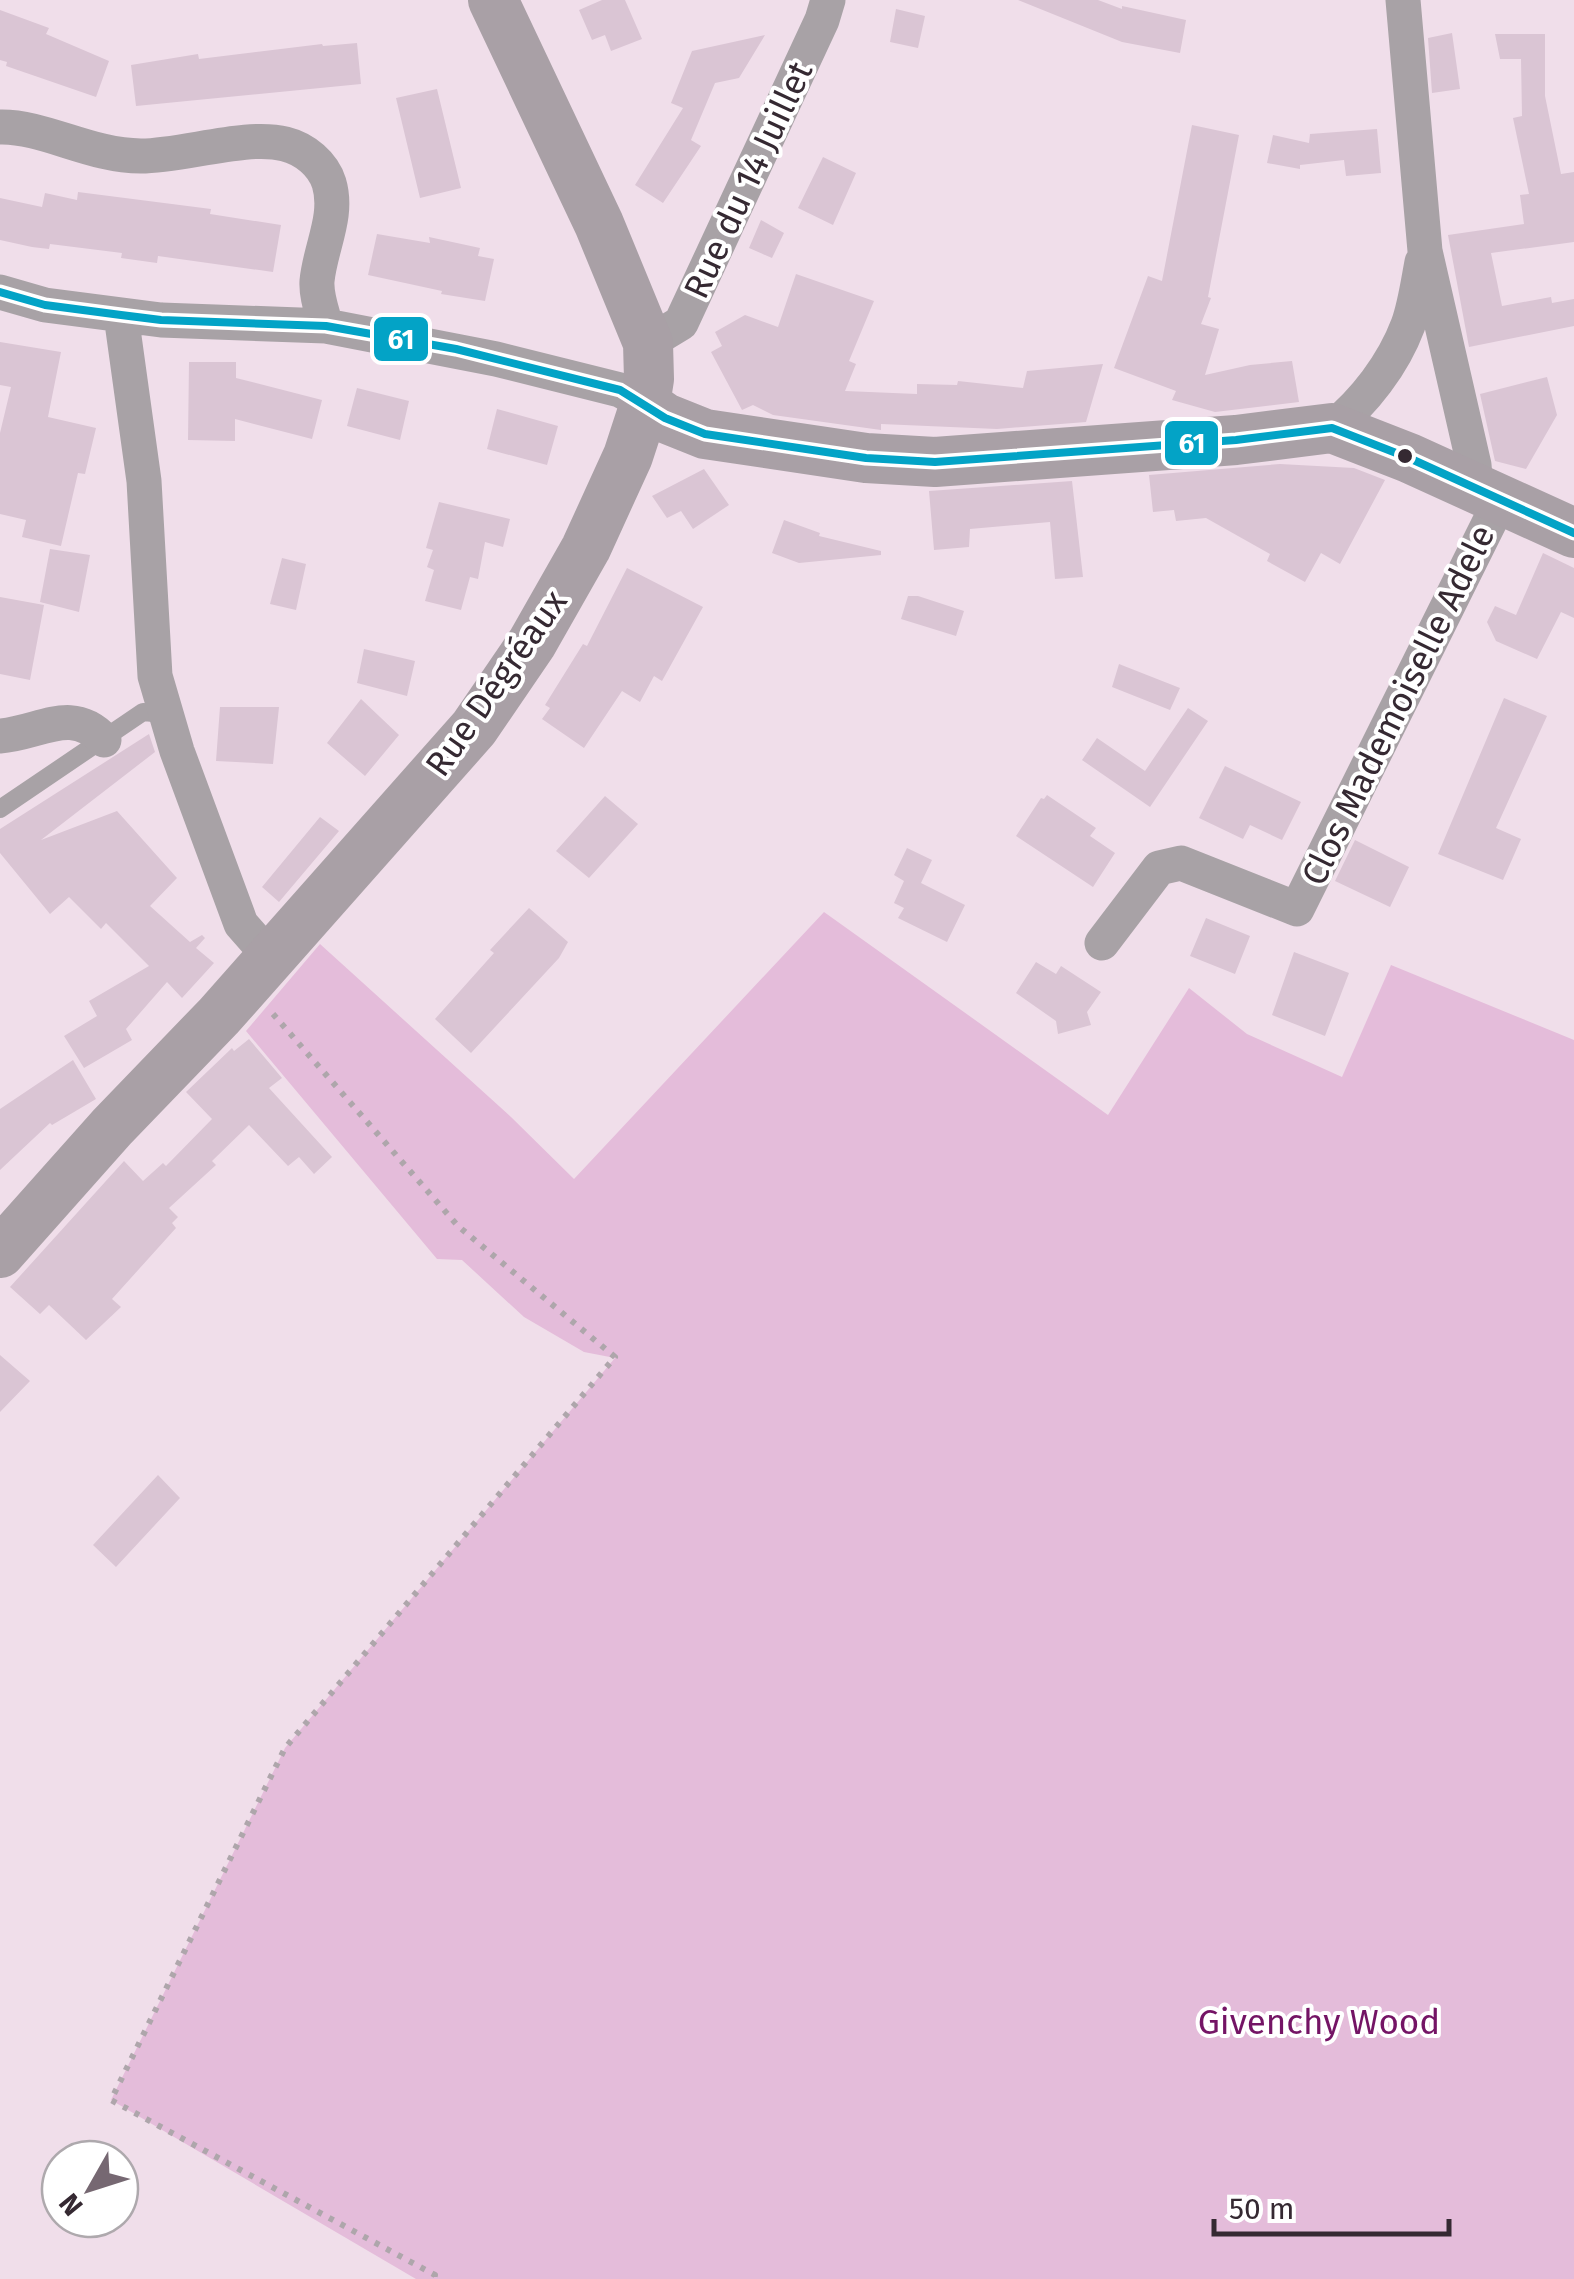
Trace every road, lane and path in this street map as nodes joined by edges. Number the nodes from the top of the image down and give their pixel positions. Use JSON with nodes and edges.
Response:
{"nodes":[{"id":1,"x":494,"y":0,"type":"edge"},
{"id":2,"x":828,"y":0,"type":"edge"},
{"id":3,"x":1403,"y":0,"type":"edge"},
{"id":4,"x":0,"y":127,"type":"edge"},
{"id":5,"x":1424,"y":252,"type":"junction"},
{"id":6,"x":0,"y":292,"type":"edge"},
{"id":7,"x":121,"y":315,"type":"junction"},
{"id":8,"x":326,"y":326,"type":"junction"},
{"id":9,"x":648,"y":343,"type":"junction"},
{"id":10,"x":645,"y":404,"type":"junction"},
{"id":11,"x":1332,"y":428,"type":"junction"},
{"id":12,"x":1489,"y":493,"type":"junction"},
{"id":13,"x":1574,"y":533,"type":"edge"},
{"id":14,"x":164,"y":714,"type":"junction"},
{"id":15,"x":0,"y":736,"type":"edge"},
{"id":16,"x":104,"y":740,"type":"junction"},
{"id":17,"x":0,"y":809,"type":"edge"},
{"id":18,"x":1102,"y":943,"type":"dead end"},
{"id":19,"x":259,"y":972,"type":"junction"},
{"id":20,"x":0,"y":1252,"type":"edge"},
{"id":21,"x":434,"y":2279,"type":"edge"}],
"edges":[{"from":1,"to":9,"type":"main road","name":"Rue Dégréaux"},
{"from":2,"to":9,"type":"street","name":"Rue du 14 Juillet"},
{"from":3,"to":5,"type":"street"},
{"from":4,"to":8,"type":"street"},
{"from":5,"to":11,"type":"street"},
{"from":5,"to":12,"type":"street"},
{"from":6,"to":7,"type":"street"},
{"from":7,"to":8,"type":"street"},
{"from":7,"to":14,"type":"street"},
{"from":8,"to":10,"type":"street"},
{"from":9,"to":10,"type":"main road","name":"Rue Dégréaux"},
{"from":10,"to":11,"type":"main road"},
{"from":10,"to":19,"type":"main road","name":"Rue Dégréaux"},
{"from":11,"to":12,"type":"main road"},
{"from":12,"to":13,"type":"main road"},
{"from":12,"to":18,"type":"street","name":"Clos Mademoiselle Adele"},
{"from":14,"to":16,"type":"lane"},
{"from":14,"to":19,"type":"street"},
{"from":15,"to":16,"type":"street"},
{"from":16,"to":17,"type":"lane"},
{"from":19,"to":20,"type":"main road","name":"Rue Dégréaux"},
{"from":19,"to":21,"type":"path"}]}
